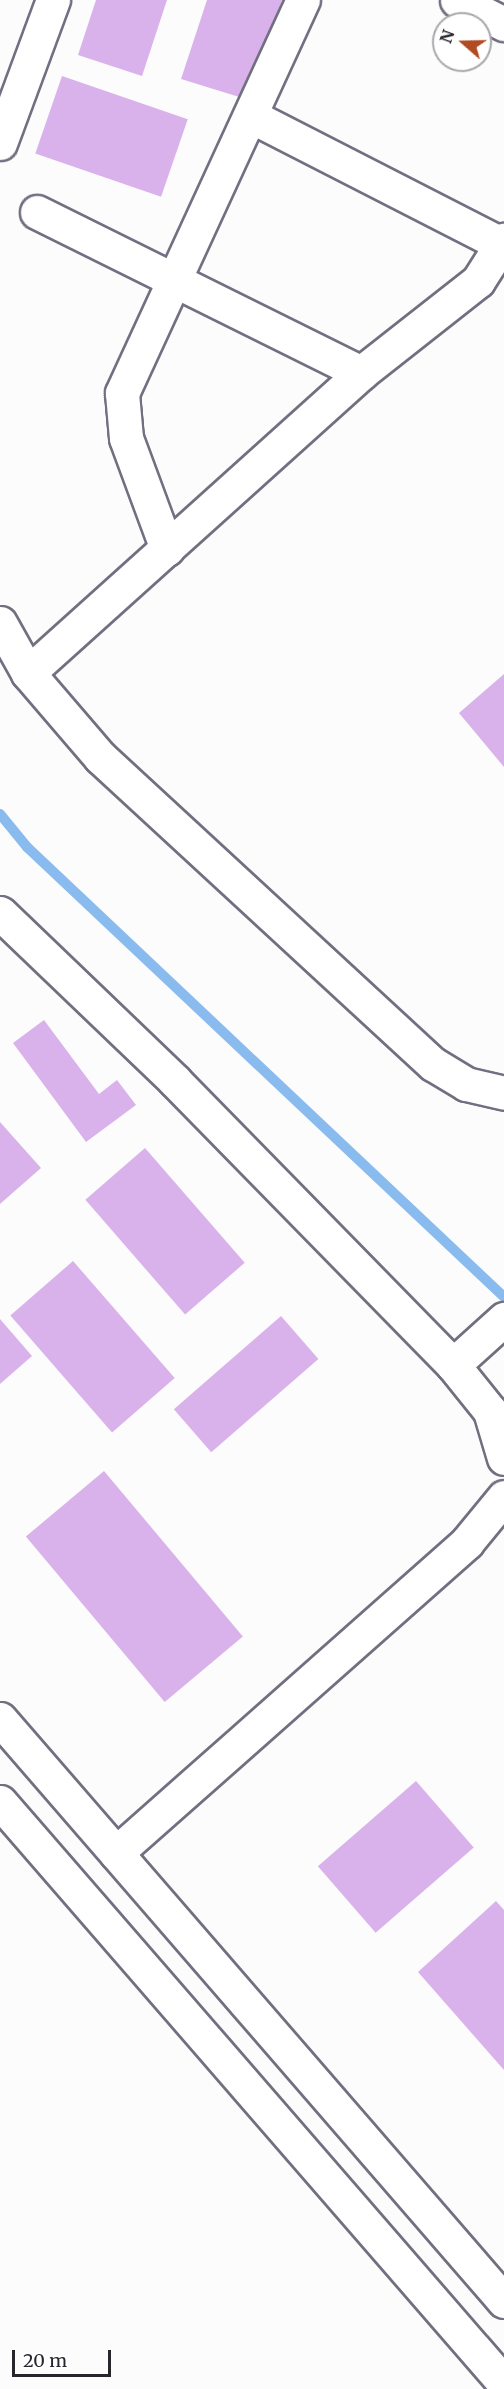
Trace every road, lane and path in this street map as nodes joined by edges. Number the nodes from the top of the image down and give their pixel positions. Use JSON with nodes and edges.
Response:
{"nodes":[{"id":1,"x":53,"y":0,"type":"edge"},
{"id":2,"x":303,"y":0,"type":"edge"},
{"id":3,"x":457,"y":0,"type":"edge"},
{"id":4,"x":504,"y":24,"type":"edge"},
{"id":5,"x":250,"y":116,"type":"junction"},
{"id":6,"x":0,"y":143,"type":"edge"},
{"id":7,"x":37,"y":212,"type":"dead end"},
{"id":8,"x":502,"y":242,"type":"edge"},
{"id":9,"x":174,"y":280,"type":"junction"},
{"id":10,"x":361,"y":373,"type":"junction"},
{"id":11,"x":166,"y":549,"type":"junction"},
{"id":12,"x":0,"y":623,"type":"edge"},
{"id":13,"x":28,"y":673,"type":"junction"},
{"id":14,"x":0,"y":913,"type":"edge"},
{"id":15,"x":504,"y":1093,"type":"edge"},
{"id":16,"x":497,"y":1325,"type":"edge"},
{"id":17,"x":453,"y":1365,"type":"junction"},
{"id":18,"x":504,"y":1458,"type":"edge"},
{"id":19,"x":504,"y":1497,"type":"edge"},
{"id":20,"x":0,"y":1719,"type":"edge"},
{"id":21,"x":0,"y":1802,"type":"edge"},
{"id":22,"x":116,"y":1853,"type":"junction"},
{"id":23,"x":504,"y":2301,"type":"edge"},
{"id":24,"x":504,"y":2383,"type":"edge"}],
"edges":[{"from":1,"to":6,"type":"street"},
{"from":2,"to":5,"type":"street"},
{"from":3,"to":4,"type":"street"},
{"from":5,"to":8,"type":"street"},
{"from":5,"to":9,"type":"street"},
{"from":7,"to":9,"type":"street"},
{"from":8,"to":10,"type":"street"},
{"from":9,"to":10,"type":"street"},
{"from":9,"to":11,"type":"street"},
{"from":10,"to":11,"type":"street"},
{"from":11,"to":13,"type":"street"},
{"from":12,"to":13,"type":"street"},
{"from":13,"to":15,"type":"street"},
{"from":14,"to":17,"type":"street"},
{"from":16,"to":17,"type":"street"},
{"from":17,"to":18,"type":"street"},
{"from":19,"to":22,"type":"street"},
{"from":20,"to":22,"type":"street"},
{"from":21,"to":24,"type":"street"},
{"from":22,"to":23,"type":"street"}]}
